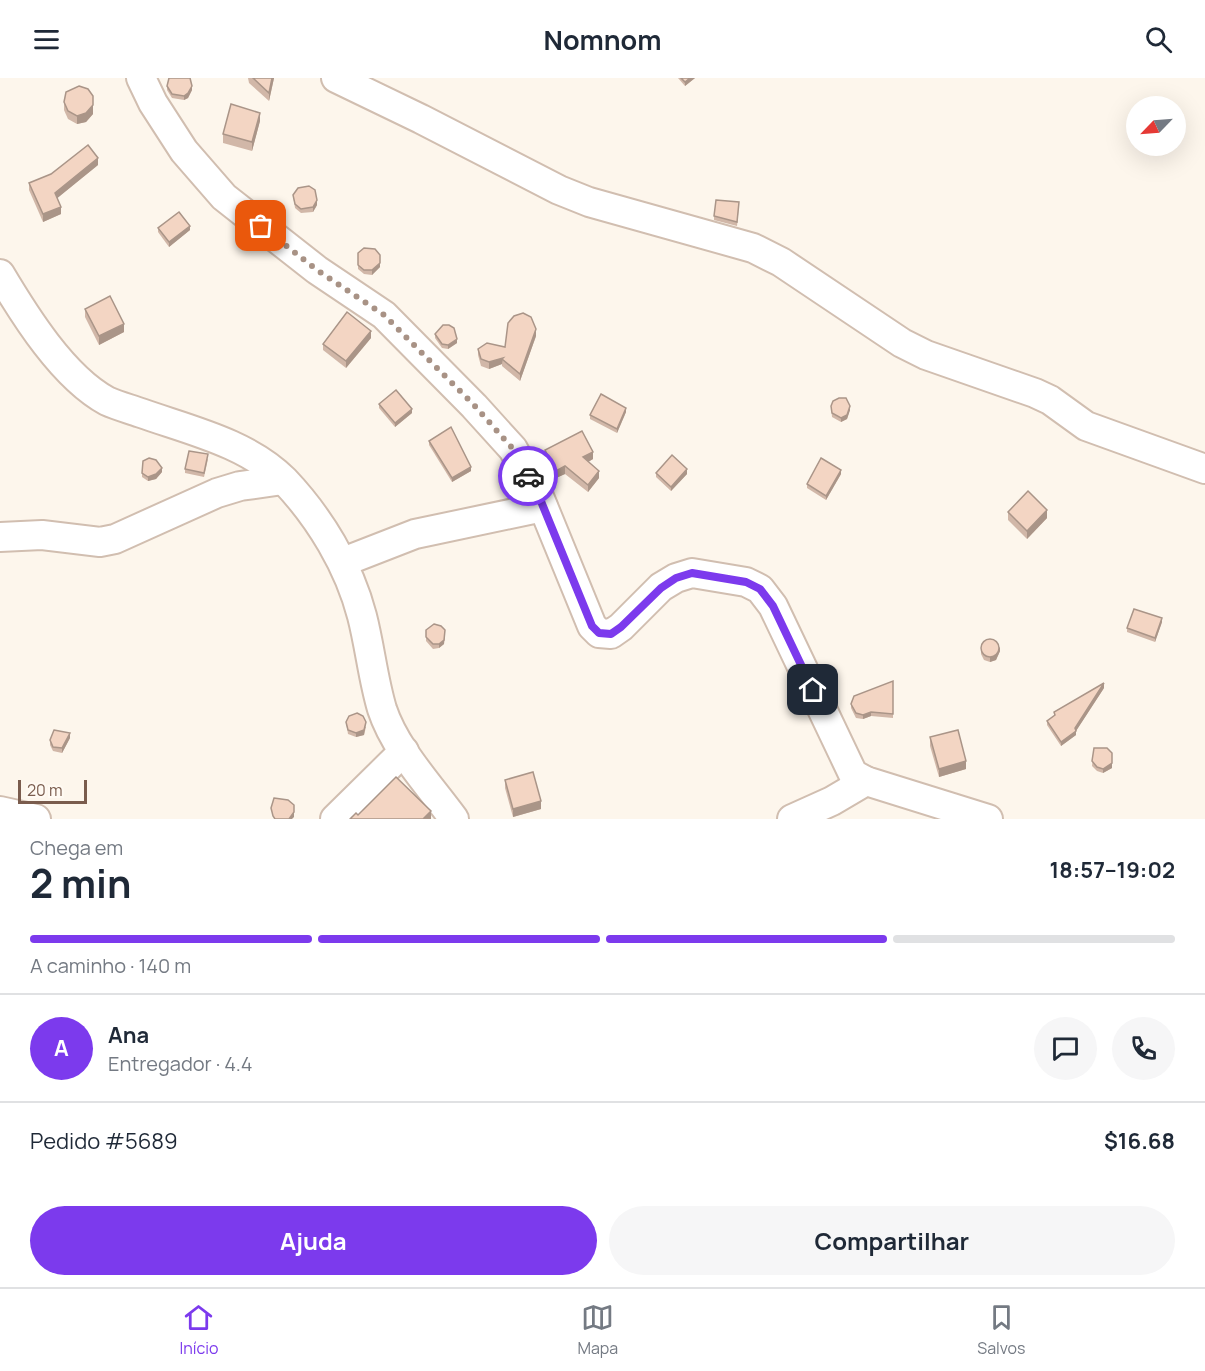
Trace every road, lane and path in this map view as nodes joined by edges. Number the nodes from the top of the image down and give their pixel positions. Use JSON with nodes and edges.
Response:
{"nodes":[{"id":1,"x":141,"y":78,"type":"edge"},
{"id":2,"x":336,"y":78,"type":"edge"},
{"id":3,"x":0,"y":274,"type":"edge"},
{"id":4,"x":1205,"y":469,"type":"edge"},
{"id":5,"x":283,"y":480,"type":"junction"},
{"id":6,"x":543,"y":507,"type":"junction"},
{"id":7,"x":0,"y":537,"type":"edge"},
{"id":8,"x":343,"y":562,"type":"junction"},
{"id":9,"x":404,"y":751,"type":"junction"},
{"id":10,"x":866,"y":781,"type":"junction"},
{"id":11,"x":0,"y":811,"type":"edge"},
{"id":12,"x":36,"y":819,"type":"edge"},
{"id":13,"x":335,"y":819,"type":"edge"},
{"id":14,"x":454,"y":819,"type":"edge"},
{"id":15,"x":792,"y":819,"type":"edge"},
{"id":16,"x":988,"y":819,"type":"edge"}],
"edges":[{"from":1,"to":6,"type":"street"},
{"from":2,"to":4,"type":"street"},
{"from":3,"to":5,"type":"street"},
{"from":5,"to":7,"type":"street"},
{"from":5,"to":8,"type":"street"},
{"from":6,"to":8,"type":"street"},
{"from":6,"to":10,"type":"street"},
{"from":8,"to":9,"type":"street"},
{"from":9,"to":13,"type":"street"},
{"from":9,"to":14,"type":"street"},
{"from":10,"to":15,"type":"street"},
{"from":10,"to":16,"type":"street"},
{"from":11,"to":12,"type":"street"}]}
